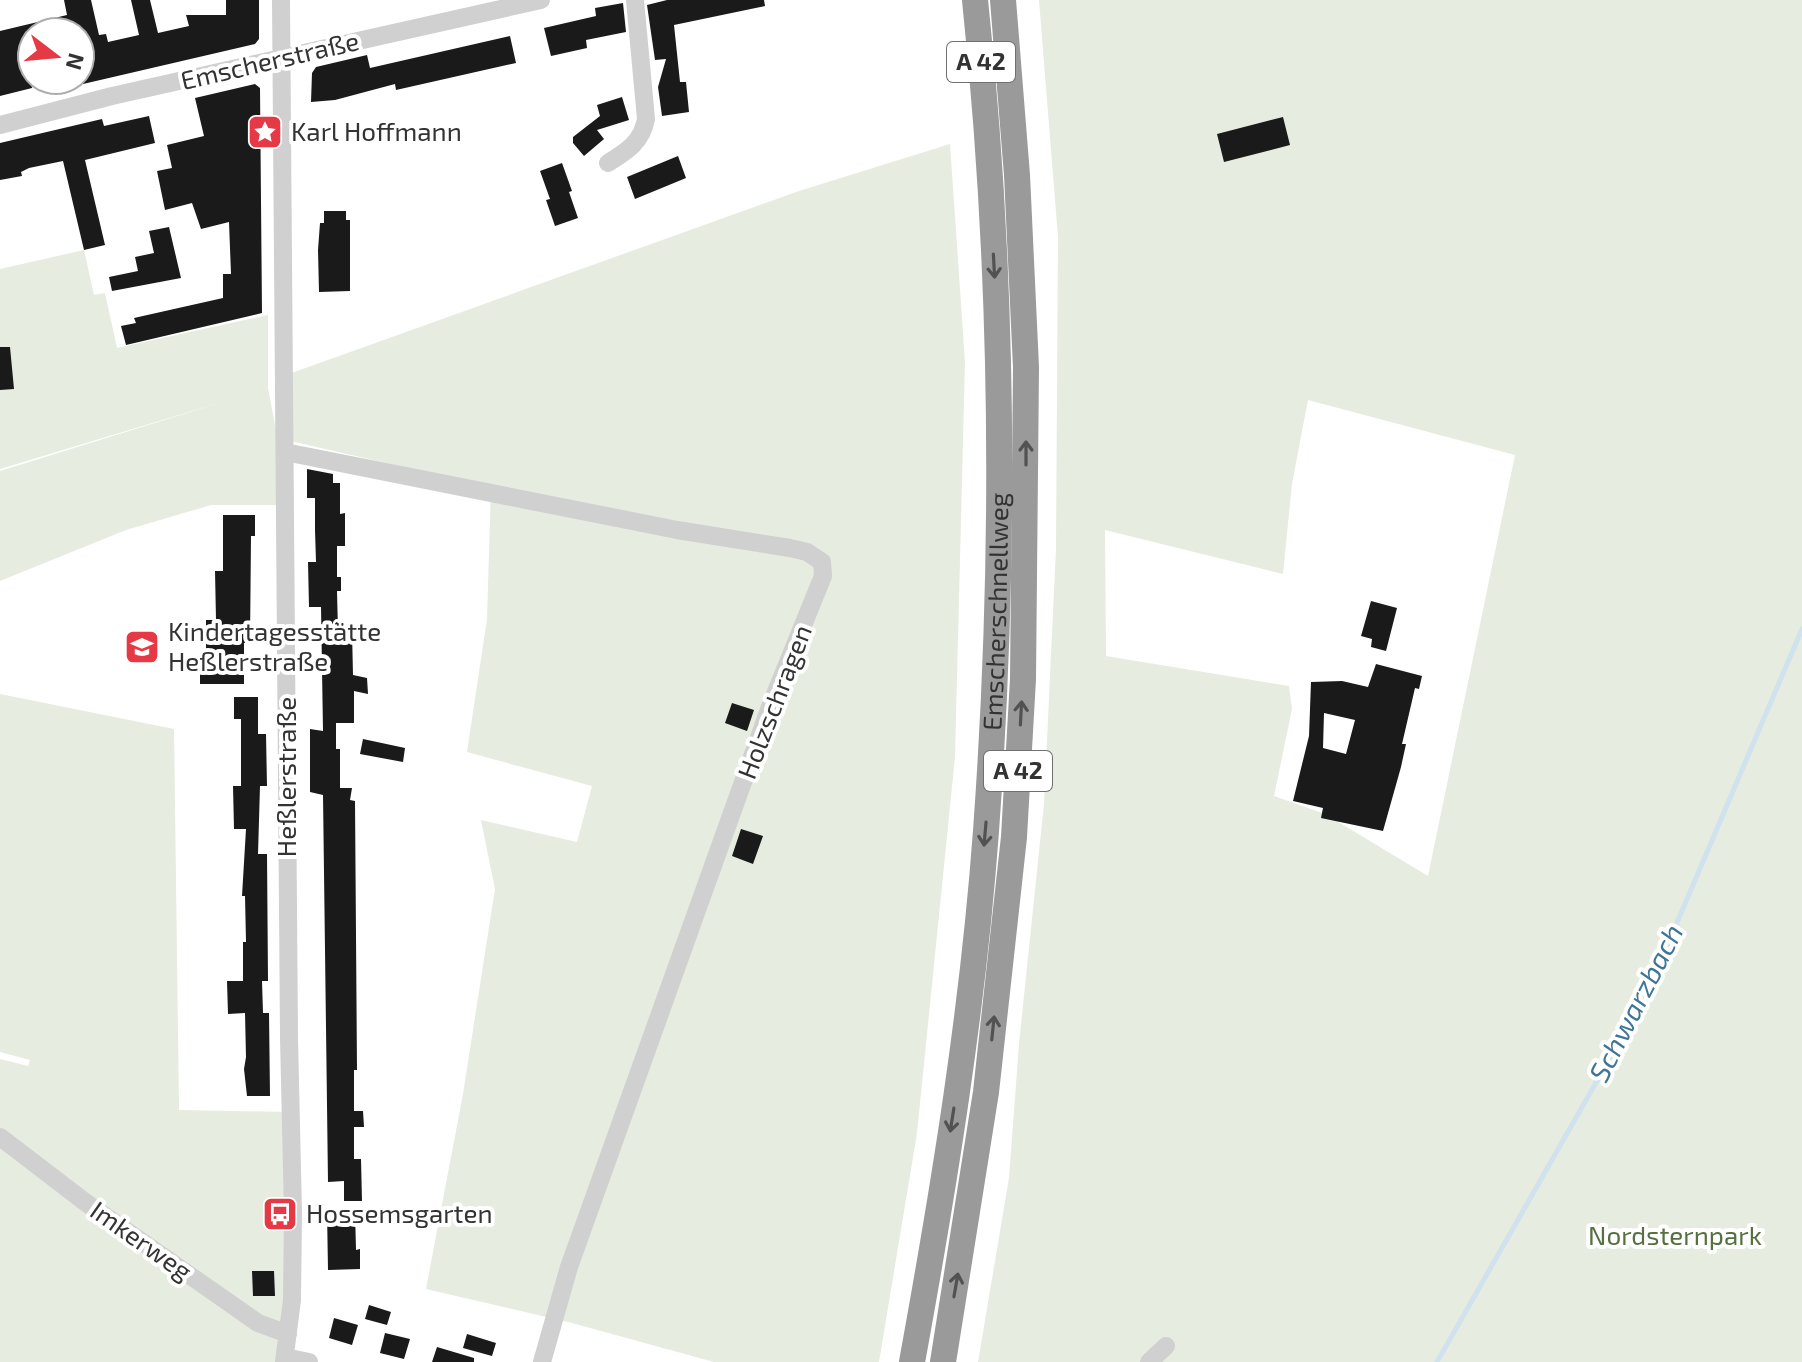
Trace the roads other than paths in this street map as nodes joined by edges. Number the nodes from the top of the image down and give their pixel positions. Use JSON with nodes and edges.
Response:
{"nodes":[{"id":1,"x":281,"y":0,"type":"edge"},
{"id":2,"x":541,"y":0,"type":"edge"},
{"id":3,"x":635,"y":0,"type":"edge"},
{"id":4,"x":975,"y":0,"type":"edge"},
{"id":5,"x":1003,"y":0,"type":"edge"},
{"id":6,"x":281,"y":60,"type":"junction"},
{"id":7,"x":0,"y":125,"type":"edge"},
{"id":8,"x":608,"y":163,"type":"dead end"},
{"id":9,"x":285,"y":450,"type":"junction"},
{"id":10,"x":0,"y":1137,"type":"edge"},
{"id":11,"x":288,"y":1334,"type":"junction"},
{"id":12,"x":1166,"y":1346,"type":"dead end"},
{"id":13,"x":284,"y":1359,"type":"edge"},
{"id":14,"x":309,"y":1362,"type":"edge"},
{"id":15,"x":542,"y":1362,"type":"edge"},
{"id":16,"x":912,"y":1362,"type":"edge"},
{"id":17,"x":943,"y":1362,"type":"edge"},
{"id":18,"x":1149,"y":1362,"type":"edge"}],
"edges":[{"from":1,"to":6,"type":"street","name":"Heßlerstraße"},
{"from":2,"to":6,"type":"street","name":"Emscherstraße"},
{"from":3,"to":8,"type":"street"},
{"from":4,"to":16,"type":"highway","name":"Emscherschnellweg","number":"A 42","one_way":true},
{"from":17,"to":5,"type":"highway","name":"Emscherschnellweg","number":"A 42","one_way":true},
{"from":6,"to":7,"type":"street","name":"Emscherstraße"},
{"from":6,"to":9,"type":"street","name":"Heßlerstraße"},
{"from":9,"to":11,"type":"street","name":"Heßlerstraße"},
{"from":9,"to":15,"type":"street","name":"Holzschragen"},
{"from":10,"to":11,"type":"street","name":"Imkerweg"},
{"from":11,"to":13,"type":"street","name":"Heßlerstraße"},
{"from":12,"to":18,"type":"street"},
{"from":13,"to":14,"type":"street"}]}
